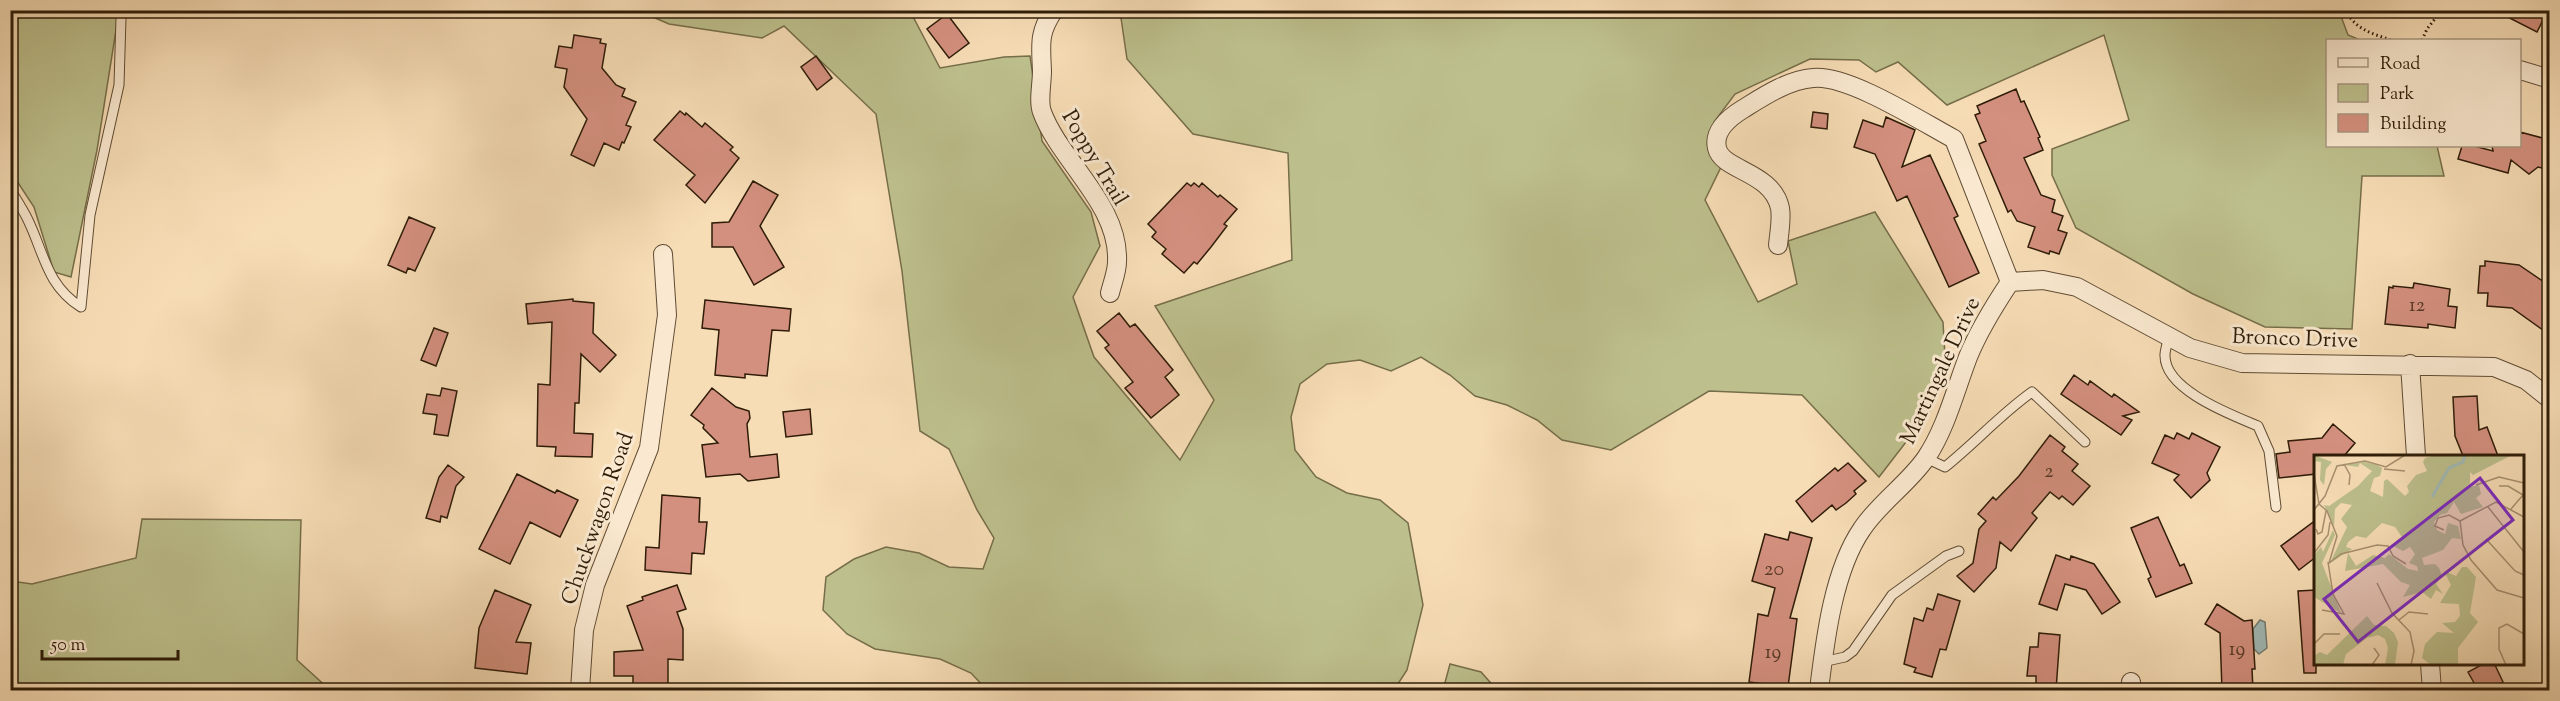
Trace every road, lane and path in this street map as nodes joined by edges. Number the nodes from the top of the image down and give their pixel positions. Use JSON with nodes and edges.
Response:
{"nodes":[{"id":1,"x":124,"y":10,"type":"edge"},
{"id":2,"x":1054,"y":10,"type":"edge"},
{"id":3,"x":2346,"y":10,"type":"edge"},
{"id":4,"x":2442,"y":10,"type":"edge"},
{"id":5,"x":2388,"y":39,"type":"edge"},
{"id":6,"x":2423,"y":39,"type":"edge"},
{"id":7,"x":2521,"y":70,"type":"edge"},
{"id":8,"x":2550,"y":79,"type":"edge"},
{"id":9,"x":10,"y":189,"type":"edge"},
{"id":10,"x":1778,"y":245,"type":"dead end"},
{"id":11,"x":663,"y":254,"type":"dead end"},
{"id":12,"x":2010,"y":282,"type":"junction"},
{"id":13,"x":1110,"y":293,"type":"dead end"},
{"id":14,"x":2169,"y":336,"type":"junction"},
{"id":15,"x":2410,"y":364,"type":"junction"},
{"id":16,"x":2550,"y":399,"type":"edge"},
{"id":17,"x":2085,"y":442,"type":"dead end"},
{"id":18,"x":2416,"y":455,"type":"edge"},
{"id":19,"x":1926,"y":458,"type":"junction"},
{"id":20,"x":2276,"y":507,"type":"dead end"},
{"id":21,"x":1959,"y":550,"type":"dead end"},
{"id":22,"x":1822,"y":662,"type":"junction"},
{"id":23,"x":2430,"y":665,"type":"edge"},
{"id":24,"x":580,"y":690,"type":"edge"},
{"id":25,"x":1819,"y":690,"type":"edge"},
{"id":26,"x":2432,"y":690,"type":"edge"}],
"edges":[{"from":1,"to":9,"type":"lane"},
{"from":2,"to":13,"type":"street","name":"Poppy Trail"},
{"from":3,"to":5,"type":"path"},
{"from":4,"to":6,"type":"path"},
{"from":7,"to":8,"type":"street"},
{"from":10,"to":12,"type":"street","name":"Martingale Drive"},
{"from":11,"to":24,"type":"street","name":"Chuckwagon Road"},
{"from":12,"to":14,"type":"street","name":"Bronco Drive"},
{"from":12,"to":19,"type":"street","name":"Martingale Drive"},
{"from":14,"to":15,"type":"street","name":"Bronco Drive"},
{"from":14,"to":20,"type":"lane"},
{"from":15,"to":16,"type":"street","name":"Bronco Drive"},
{"from":15,"to":18,"type":"street"},
{"from":17,"to":19,"type":"lane"},
{"from":19,"to":22,"type":"street","name":"Martingale Drive"},
{"from":21,"to":22,"type":"lane"},
{"from":22,"to":25,"type":"street","name":"Martingale Drive"},
{"from":23,"to":26,"type":"street"}]}
